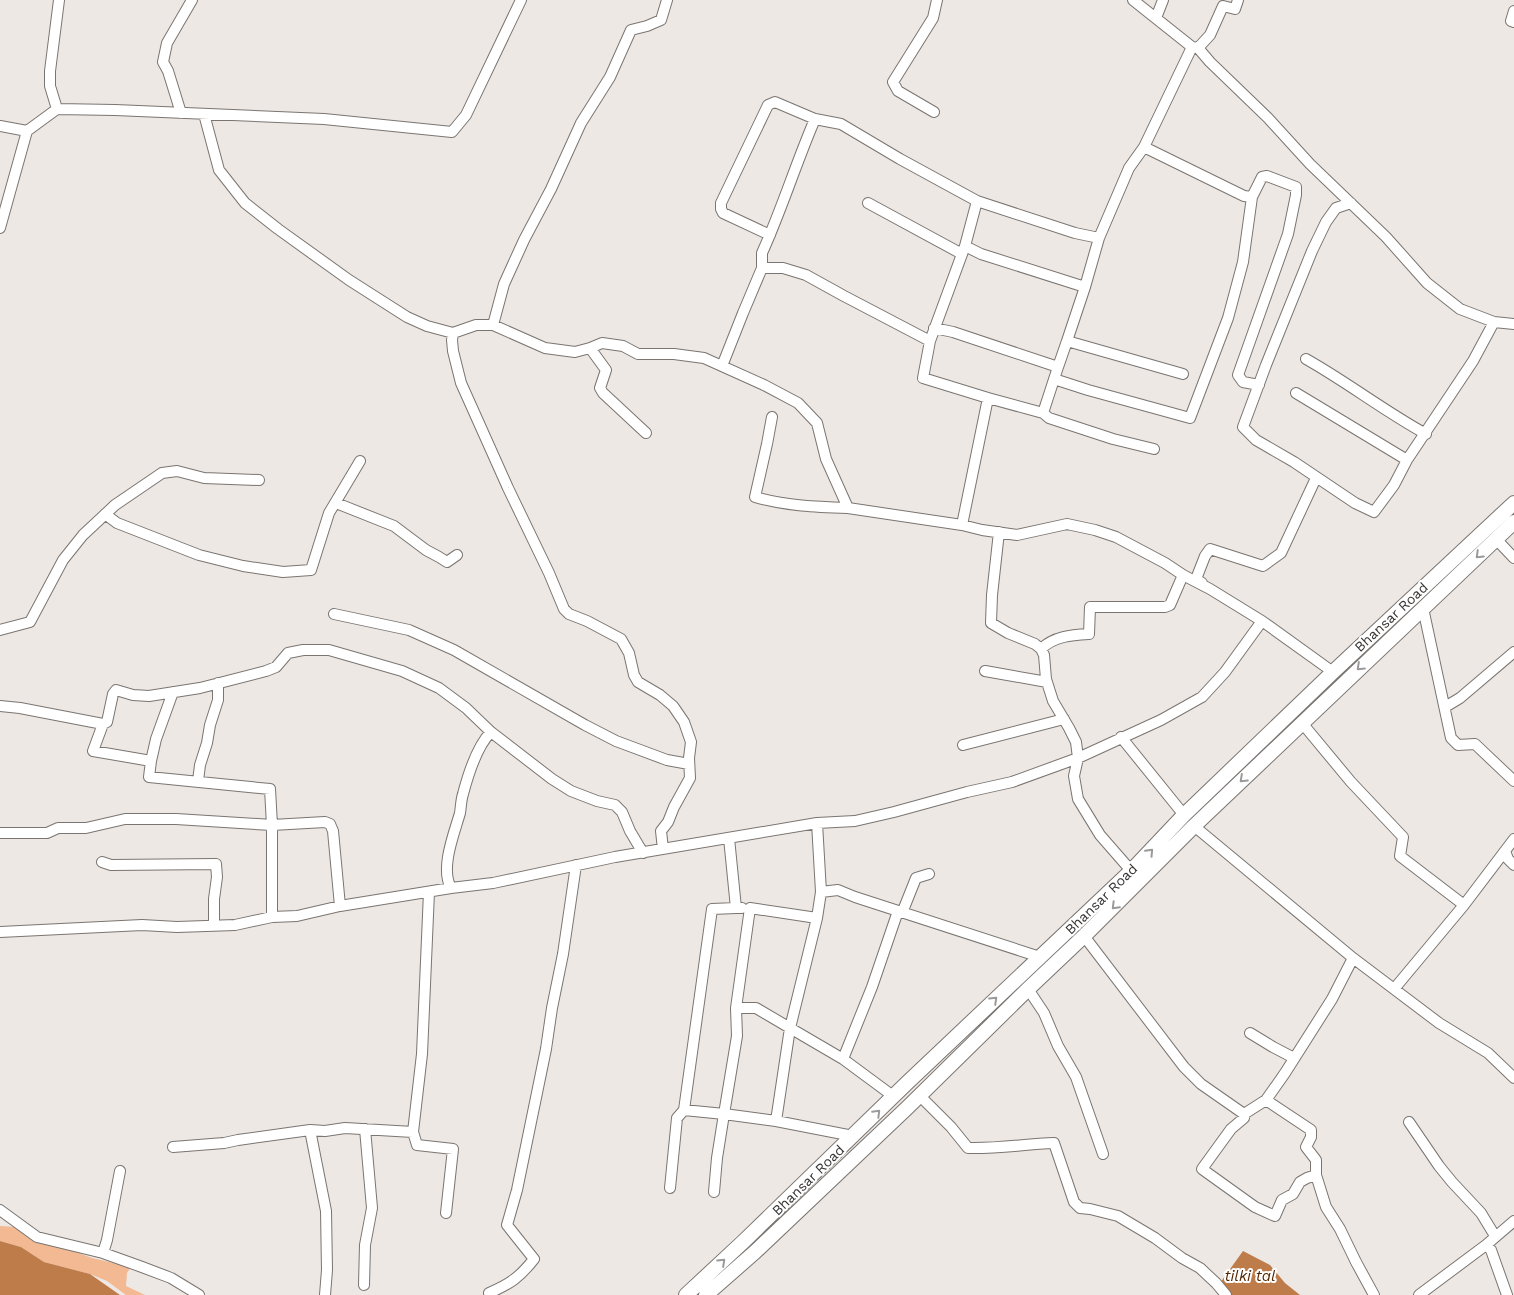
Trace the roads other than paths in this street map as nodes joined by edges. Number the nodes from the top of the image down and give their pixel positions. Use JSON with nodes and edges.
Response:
{"nodes":[{"id":1,"x":59,"y":0,"type":"edge"},
{"id":2,"x":192,"y":0,"type":"edge"},
{"id":3,"x":521,"y":0,"type":"edge"},
{"id":4,"x":667,"y":0,"type":"edge"},
{"id":5,"x":937,"y":0,"type":"edge"},
{"id":6,"x":1133,"y":0,"type":"edge"},
{"id":7,"x":1163,"y":0,"type":"edge"},
{"id":8,"x":1238,"y":0,"type":"edge"},
{"id":9,"x":1514,"y":11,"type":"edge"},
{"id":10,"x":1156,"y":18,"type":"junction"},
{"id":11,"x":1514,"y":22,"type":"edge"},
{"id":12,"x":1195,"y":48,"type":"junction"},
{"id":13,"x":58,"y":109,"type":"junction"},
{"id":14,"x":934,"y":112,"type":"dead end"},
{"id":15,"x":181,"y":113,"type":"junction"},
{"id":16,"x":204,"y":114,"type":"junction"},
{"id":17,"x":815,"y":119,"type":"junction"},
{"id":18,"x":0,"y":126,"type":"edge"},
{"id":19,"x":27,"y":131,"type":"junction"},
{"id":20,"x":1144,"y":147,"type":"junction"},
{"id":21,"x":1252,"y":197,"type":"junction"},
{"id":22,"x":977,"y":201,"type":"junction"},
{"id":23,"x":868,"y":203,"type":"dead end"},
{"id":24,"x":1351,"y":203,"type":"junction"},
{"id":25,"x":0,"y":228,"type":"edge"},
{"id":26,"x":770,"y":236,"type":"junction"},
{"id":27,"x":1099,"y":238,"type":"junction"},
{"id":28,"x":963,"y":250,"type":"junction"},
{"id":29,"x":762,"y":268,"type":"junction"},
{"id":30,"x":1086,"y":287,"type":"junction"},
{"id":31,"x":1494,"y":322,"type":"junction"},
{"id":32,"x":1514,"y":324,"type":"edge"},
{"id":33,"x":493,"y":325,"type":"junction"},
{"id":34,"x":934,"y":328,"type":"junction"},
{"id":35,"x":453,"y":333,"type":"junction"},
{"id":36,"x":930,"y":341,"type":"junction"},
{"id":37,"x":1067,"y":341,"type":"junction"},
{"id":38,"x":590,"y":348,"type":"junction"},
{"id":39,"x":1306,"y":359,"type":"dead end"},
{"id":40,"x":722,"y":366,"type":"junction"},
{"id":41,"x":1058,"y":367,"type":"junction"},
{"id":42,"x":1183,"y":374,"type":"dead end"},
{"id":43,"x":1054,"y":379,"type":"junction"},
{"id":44,"x":1259,"y":385,"type":"junction"},
{"id":45,"x":1296,"y":393,"type":"dead end"},
{"id":46,"x":988,"y":398,"type":"junction"},
{"id":47,"x":1043,"y":413,"type":"junction"},
{"id":48,"x":772,"y":417,"type":"dead end"},
{"id":49,"x":646,"y":433,"type":"dead end"},
{"id":50,"x":1426,"y":434,"type":"junction"},
{"id":51,"x":1154,"y":450,"type":"dead end"},
{"id":52,"x":1407,"y":460,"type":"junction"},
{"id":53,"x":360,"y":461,"type":"dead end"},
{"id":54,"x":1316,"y":478,"type":"junction"},
{"id":55,"x":259,"y":480,"type":"dead end"},
{"id":56,"x":1514,"y":502,"type":"edge"},
{"id":57,"x":336,"y":503,"type":"junction"},
{"id":58,"x":848,"y":508,"type":"junction"},
{"id":59,"x":105,"y":514,"type":"junction"},
{"id":60,"x":1514,"y":522,"type":"edge"},
{"id":61,"x":962,"y":525,"type":"junction"},
{"id":62,"x":999,"y":532,"type":"junction"},
{"id":63,"x":1496,"y":539,"type":"junction"},
{"id":64,"x":457,"y":555,"type":"dead end"},
{"id":65,"x":1514,"y":558,"type":"edge"},
{"id":66,"x":1183,"y":575,"type":"junction"},
{"id":67,"x":1210,"y":589,"type":"junction"},
{"id":68,"x":1423,"y":608,"type":"junction"},
{"id":69,"x":334,"y":614,"type":"dead end"},
{"id":70,"x":1262,"y":620,"type":"junction"},
{"id":71,"x":0,"y":630,"type":"edge"},
{"id":72,"x":1041,"y":649,"type":"junction"},
{"id":73,"x":1514,"y":652,"type":"edge"},
{"id":74,"x":985,"y":671,"type":"dead end"},
{"id":75,"x":1333,"y":672,"type":"junction"},
{"id":76,"x":1047,"y":682,"type":"junction"},
{"id":77,"x":218,"y":683,"type":"junction"},
{"id":78,"x":173,"y":692,"type":"junction"},
{"id":79,"x":0,"y":706,"type":"edge"},
{"id":80,"x":1445,"y":707,"type":"junction"},
{"id":81,"x":1064,"y":719,"type":"junction"},
{"id":82,"x":103,"y":724,"type":"junction"},
{"id":83,"x":1302,"y":724,"type":"junction"},
{"id":84,"x":491,"y":732,"type":"junction"},
{"id":85,"x":1121,"y":737,"type":"junction"},
{"id":86,"x":963,"y":745,"type":"dead end"},
{"id":87,"x":1078,"y":758,"type":"junction"},
{"id":88,"x":151,"y":761,"type":"junction"},
{"id":89,"x":689,"y":764,"type":"junction"},
{"id":90,"x":198,"y":781,"type":"junction"},
{"id":91,"x":1514,"y":781,"type":"edge"},
{"id":92,"x":1189,"y":821,"type":"junction"},
{"id":93,"x":817,"y":823,"type":"junction"},
{"id":94,"x":272,"y":825,"type":"junction"},
{"id":95,"x":0,"y":833,"type":"edge"},
{"id":96,"x":729,"y":838,"type":"junction"},
{"id":97,"x":1514,"y":839,"type":"edge"},
{"id":98,"x":663,"y":849,"type":"junction"},
{"id":99,"x":1505,"y":851,"type":"junction"},
{"id":100,"x":643,"y":853,"type":"junction"},
{"id":101,"x":102,"y":862,"type":"dead end"},
{"id":102,"x":576,"y":864,"type":"junction"},
{"id":103,"x":1514,"y":865,"type":"edge"},
{"id":104,"x":929,"y":874,"type":"dead end"},
{"id":105,"x":1136,"y":876,"type":"junction"},
{"id":106,"x":451,"y":888,"type":"junction"},
{"id":107,"x":429,"y":892,"type":"junction"},
{"id":108,"x":820,"y":892,"type":"junction"},
{"id":109,"x":1464,"y":905,"type":"junction"},
{"id":110,"x":340,"y":906,"type":"junction"},
{"id":111,"x":736,"y":908,"type":"junction"},
{"id":112,"x":750,"y":908,"type":"junction"},
{"id":113,"x":900,"y":912,"type":"junction"},
{"id":114,"x":272,"y":918,"type":"junction"},
{"id":115,"x":817,"y":918,"type":"junction"},
{"id":116,"x":214,"y":926,"type":"junction"},
{"id":117,"x":0,"y":932,"type":"edge"},
{"id":118,"x":1084,"y":936,"type":"junction"},
{"id":119,"x":1040,"y":957,"type":"junction"},
{"id":120,"x":1353,"y":958,"type":"junction"},
{"id":121,"x":1028,"y":989,"type":"junction"},
{"id":122,"x":1394,"y":989,"type":"junction"},
{"id":123,"x":736,"y":1008,"type":"junction"},
{"id":124,"x":790,"y":1028,"type":"junction"},
{"id":125,"x":1250,"y":1033,"type":"dead end"},
{"id":126,"x":1294,"y":1058,"type":"junction"},
{"id":127,"x":843,"y":1059,"type":"junction"},
{"id":128,"x":1514,"y":1078,"type":"edge"},
{"id":129,"x":893,"y":1096,"type":"junction"},
{"id":130,"x":919,"y":1096,"type":"junction"},
{"id":131,"x":1266,"y":1100,"type":"junction"},
{"id":132,"x":684,"y":1110,"type":"junction"},
{"id":133,"x":724,"y":1114,"type":"junction"},
{"id":134,"x":1244,"y":1114,"type":"junction"},
{"id":135,"x":776,"y":1120,"type":"junction"},
{"id":136,"x":1409,"y":1122,"type":"dead end"},
{"id":137,"x":365,"y":1129,"type":"junction"},
{"id":138,"x":310,"y":1130,"type":"junction"},
{"id":139,"x":413,"y":1132,"type":"junction"},
{"id":140,"x":853,"y":1136,"type":"junction"},
{"id":141,"x":173,"y":1147,"type":"dead end"},
{"id":142,"x":1103,"y":1154,"type":"dead end"},
{"id":143,"x":120,"y":1171,"type":"dead end"},
{"id":144,"x":1316,"y":1176,"type":"junction"},
{"id":145,"x":670,"y":1188,"type":"dead end"},
{"id":146,"x":714,"y":1192,"type":"dead end"},
{"id":147,"x":0,"y":1210,"type":"edge"},
{"id":148,"x":446,"y":1213,"type":"dead end"},
{"id":149,"x":1514,"y":1222,"type":"edge"},
{"id":150,"x":1495,"y":1236,"type":"junction"},
{"id":151,"x":1486,"y":1245,"type":"junction"},
{"id":152,"x":103,"y":1253,"type":"junction"},
{"id":153,"x":364,"y":1285,"type":"dead end"},
{"id":154,"x":489,"y":1293,"type":"dead end"},
{"id":155,"x":199,"y":1295,"type":"edge"},
{"id":156,"x":325,"y":1295,"type":"edge"},
{"id":157,"x":686,"y":1295,"type":"edge"},
{"id":158,"x":706,"y":1295,"type":"edge"},
{"id":159,"x":1226,"y":1295,"type":"edge"},
{"id":160,"x":1374,"y":1295,"type":"edge"},
{"id":161,"x":1419,"y":1295,"type":"edge"},
{"id":162,"x":1507,"y":1295,"type":"edge"}],
"edges":[{"from":1,"to":13,"type":"street"},
{"from":2,"to":15,"type":"street"},
{"from":3,"to":16,"type":"street"},
{"from":4,"to":33,"type":"street"},
{"from":5,"to":14,"type":"street"},
{"from":6,"to":10,"type":"street"},
{"from":7,"to":10,"type":"street"},
{"from":8,"to":12,"type":"street"},
{"from":9,"to":11,"type":"street"},
{"from":10,"to":12,"type":"street"},
{"from":12,"to":20,"type":"street"},
{"from":12,"to":24,"type":"street"},
{"from":13,"to":15,"type":"street"},
{"from":13,"to":19,"type":"street"},
{"from":15,"to":16,"type":"street"},
{"from":16,"to":35,"type":"street"},
{"from":17,"to":22,"type":"street"},
{"from":17,"to":26,"type":"street"},
{"from":17,"to":26,"type":"street"},
{"from":18,"to":19,"type":"street"},
{"from":19,"to":25,"type":"street"},
{"from":20,"to":21,"type":"street"},
{"from":20,"to":27,"type":"street"},
{"from":21,"to":43,"type":"street"},
{"from":21,"to":44,"type":"street"},
{"from":22,"to":27,"type":"street"},
{"from":22,"to":28,"type":"street"},
{"from":23,"to":28,"type":"street"},
{"from":24,"to":31,"type":"street"},
{"from":24,"to":44,"type":"street"},
{"from":26,"to":29,"type":"street"},
{"from":27,"to":30,"type":"street"},
{"from":28,"to":30,"type":"street"},
{"from":28,"to":34,"type":"street"},
{"from":29,"to":36,"type":"street"},
{"from":29,"to":40,"type":"street"},
{"from":30,"to":37,"type":"street"},
{"from":31,"to":32,"type":"street"},
{"from":31,"to":50,"type":"street"},
{"from":33,"to":35,"type":"street"},
{"from":33,"to":38,"type":"street"},
{"from":34,"to":36,"type":"street"},
{"from":34,"to":41,"type":"street"},
{"from":35,"to":89,"type":"street"},
{"from":36,"to":46,"type":"street"},
{"from":37,"to":41,"type":"street"},
{"from":37,"to":42,"type":"street"},
{"from":38,"to":40,"type":"street"},
{"from":38,"to":49,"type":"street"},
{"from":39,"to":50,"type":"street"},
{"from":40,"to":58,"type":"street"},
{"from":41,"to":43,"type":"street"},
{"from":43,"to":47,"type":"street"},
{"from":44,"to":54,"type":"street"},
{"from":45,"to":52,"type":"street"},
{"from":46,"to":47,"type":"street"},
{"from":46,"to":61,"type":"street"},
{"from":47,"to":51,"type":"street"},
{"from":48,"to":58,"type":"street"},
{"from":50,"to":52,"type":"street"},
{"from":52,"to":54,"type":"street"},
{"from":53,"to":57,"type":"street"},
{"from":54,"to":67,"type":"street"},
{"from":55,"to":59,"type":"street"},
{"from":56,"to":75,"type":"highway","name":"Bhansar Road"},
{"from":57,"to":59,"type":"street"},
{"from":57,"to":64,"type":"street"},
{"from":58,"to":61,"type":"street"},
{"from":59,"to":71,"type":"street"},
{"from":60,"to":63,"type":"highway","name":"Bhansar Road"},
{"from":61,"to":62,"type":"street"},
{"from":62,"to":66,"type":"street"},
{"from":62,"to":72,"type":"street"},
{"from":63,"to":65,"type":"street"},
{"from":63,"to":68,"type":"highway","name":"Bhansar Road","one_way":true},
{"from":66,"to":67,"type":"street"},
{"from":66,"to":72,"type":"street"},
{"from":67,"to":70,"type":"street"},
{"from":68,"to":80,"type":"street"},
{"from":68,"to":83,"type":"highway","name":"Bhansar Road","one_way":true},
{"from":69,"to":89,"type":"street"},
{"from":70,"to":75,"type":"street"},
{"from":70,"to":85,"type":"street"},
{"from":72,"to":76,"type":"street"},
{"from":73,"to":80,"type":"street"},
{"from":74,"to":76,"type":"street"},
{"from":75,"to":92,"type":"highway","name":"Bhansar Road"},
{"from":76,"to":81,"type":"street"},
{"from":77,"to":78,"type":"street"},
{"from":77,"to":84,"type":"street"},
{"from":77,"to":90,"type":"street"},
{"from":78,"to":82,"type":"street"},
{"from":78,"to":88,"type":"street"},
{"from":79,"to":82,"type":"street"},
{"from":80,"to":91,"type":"street"},
{"from":81,"to":86,"type":"street"},
{"from":81,"to":87,"type":"street"},
{"from":82,"to":88,"type":"street"},
{"from":83,"to":92,"type":"highway","name":"Bhansar Road","one_way":true},
{"from":83,"to":109,"type":"street"},
{"from":84,"to":100,"type":"street"},
{"from":84,"to":106,"type":"street"},
{"from":85,"to":87,"type":"street"},
{"from":85,"to":92,"type":"street"},
{"from":87,"to":93,"type":"street"},
{"from":87,"to":105,"type":"street"},
{"from":88,"to":90,"type":"street"},
{"from":89,"to":98,"type":"street"},
{"from":90,"to":94,"type":"street"},
{"from":92,"to":105,"type":"highway","name":"Bhansar Road"},
{"from":92,"to":120,"type":"street"},
{"from":93,"to":96,"type":"street"},
{"from":93,"to":108,"type":"street"},
{"from":94,"to":95,"type":"street"},
{"from":94,"to":110,"type":"street"},
{"from":94,"to":114,"type":"street"},
{"from":96,"to":98,"type":"street"},
{"from":96,"to":111,"type":"street"},
{"from":97,"to":99,"type":"street"},
{"from":98,"to":100,"type":"street"},
{"from":99,"to":103,"type":"street"},
{"from":99,"to":109,"type":"street"},
{"from":100,"to":102,"type":"street"},
{"from":101,"to":116,"type":"street"},
{"from":102,"to":106,"type":"street"},
{"from":102,"to":154,"type":"street"},
{"from":104,"to":113,"type":"street"},
{"from":105,"to":118,"type":"highway","name":"Bhansar Road","one_way":true},
{"from":105,"to":119,"type":"highway","name":"Bhansar Road"},
{"from":106,"to":107,"type":"street"},
{"from":107,"to":110,"type":"street"},
{"from":107,"to":139,"type":"street"},
{"from":108,"to":113,"type":"street"},
{"from":108,"to":115,"type":"street"},
{"from":109,"to":122,"type":"street"},
{"from":110,"to":114,"type":"street"},
{"from":111,"to":112,"type":"street"},
{"from":111,"to":132,"type":"street"},
{"from":112,"to":115,"type":"street"},
{"from":112,"to":123,"type":"street"},
{"from":113,"to":119,"type":"street"},
{"from":113,"to":127,"type":"street"},
{"from":114,"to":116,"type":"street"},
{"from":115,"to":124,"type":"street"},
{"from":116,"to":117,"type":"street"},
{"from":118,"to":121,"type":"highway","name":"Bhansar Road"},
{"from":118,"to":134,"type":"street"},
{"from":129,"to":119,"type":"highway","name":"Bhansar Road","one_way":true},
{"from":120,"to":122,"type":"street"},
{"from":120,"to":126,"type":"street"},
{"from":121,"to":130,"type":"highway","name":"Bhansar Road"},
{"from":121,"to":142,"type":"street"},
{"from":122,"to":128,"type":"street"},
{"from":123,"to":124,"type":"street"},
{"from":123,"to":133,"type":"street"},
{"from":124,"to":127,"type":"street"},
{"from":124,"to":135,"type":"street"},
{"from":125,"to":126,"type":"street"},
{"from":126,"to":131,"type":"street"},
{"from":127,"to":129,"type":"street"},
{"from":140,"to":129,"type":"highway","name":"Bhansar Road","one_way":true},
{"from":130,"to":158,"type":"highway","name":"Bhansar Road"},
{"from":130,"to":159,"type":"street"},
{"from":131,"to":134,"type":"street"},
{"from":131,"to":144,"type":"street"},
{"from":132,"to":133,"type":"street"},
{"from":132,"to":145,"type":"street"},
{"from":133,"to":135,"type":"street"},
{"from":133,"to":146,"type":"street"},
{"from":134,"to":144,"type":"street"},
{"from":135,"to":140,"type":"street"},
{"from":136,"to":150,"type":"street"},
{"from":137,"to":138,"type":"street"},
{"from":137,"to":139,"type":"street"},
{"from":137,"to":153,"type":"street"},
{"from":138,"to":141,"type":"street"},
{"from":138,"to":156,"type":"street"},
{"from":139,"to":148,"type":"street"},
{"from":157,"to":140,"type":"highway","name":"Bhansar Road","one_way":true},
{"from":143,"to":152,"type":"street"},
{"from":144,"to":160,"type":"street"},
{"from":147,"to":152,"type":"street"},
{"from":149,"to":150,"type":"street"},
{"from":150,"to":151,"type":"street"},
{"from":151,"to":161,"type":"street"},
{"from":151,"to":162,"type":"street"},
{"from":152,"to":155,"type":"street"}]}
